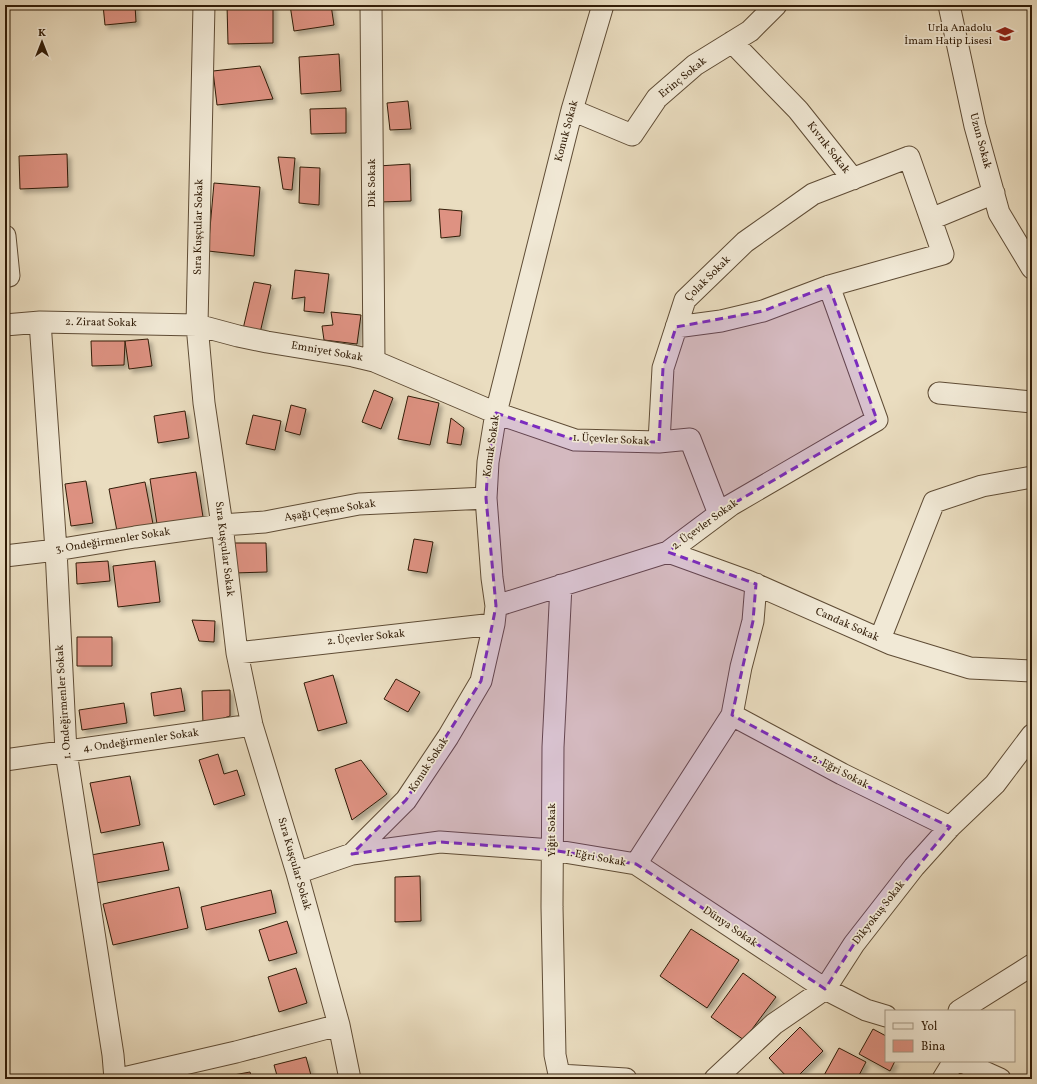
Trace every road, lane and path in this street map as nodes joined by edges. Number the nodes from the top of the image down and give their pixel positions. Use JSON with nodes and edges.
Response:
{"nodes":[{"id":1,"x":204,"y":5,"type":"edge"},
{"id":2,"x":371,"y":5,"type":"edge"},
{"id":3,"x":603,"y":5,"type":"edge"},
{"id":4,"x":776,"y":5,"type":"edge"},
{"id":5,"x":949,"y":5,"type":"edge"},
{"id":6,"x":732,"y":42,"type":"junction"},
{"id":7,"x":572,"y":110,"type":"junction"},
{"id":8,"x":853,"y":179,"type":"junction"},
{"id":9,"x":994,"y":193,"type":"junction"},
{"id":10,"x":931,"y":219,"type":"junction"},
{"id":11,"x":5,"y":236,"type":"edge"},
{"id":12,"x":1032,"y":268,"type":"edge"},
{"id":13,"x":7,"y":276,"type":"edge"},
{"id":14,"x":829,"y":286,"type":"junction"},
{"id":15,"x":40,"y":322,"type":"junction"},
{"id":16,"x":5,"y":325,"type":"edge"},
{"id":17,"x":197,"y":325,"type":"junction"},
{"id":18,"x":676,"y":327,"type":"junction"},
{"id":19,"x":374,"y":361,"type":"junction"},
{"id":20,"x":939,"y":393,"type":"dead end"},
{"id":21,"x":1032,"y":402,"type":"edge"},
{"id":22,"x":496,"y":413,"type":"junction"},
{"id":23,"x":659,"y":442,"type":"junction"},
{"id":24,"x":1032,"y":477,"type":"edge"},
{"id":25,"x":486,"y":498,"type":"junction"},
{"id":26,"x":719,"y":514,"type":"junction"},
{"id":27,"x":222,"y":525,"type":"junction"},
{"id":28,"x":56,"y":550,"type":"junction"},
{"id":29,"x":668,"y":552,"type":"junction"},
{"id":30,"x":5,"y":556,"type":"edge"},
{"id":31,"x":756,"y":584,"type":"junction"},
{"id":32,"x":561,"y":585,"type":"junction"},
{"id":33,"x":495,"y":615,"type":"junction"},
{"id":34,"x":880,"y":639,"type":"junction"},
{"id":35,"x":237,"y":653,"type":"junction"},
{"id":36,"x":1032,"y":671,"type":"edge"},
{"id":37,"x":732,"y":714,"type":"junction"},
{"id":38,"x":252,"y":725,"type":"junction"},
{"id":39,"x":1032,"y":735,"type":"edge"},
{"id":40,"x":66,"y":752,"type":"junction"},
{"id":41,"x":5,"y":760,"type":"edge"},
{"id":42,"x":950,"y":826,"type":"junction"},
{"id":43,"x":552,"y":850,"type":"junction"},
{"id":44,"x":352,"y":854,"type":"junction"},
{"id":45,"x":636,"y":864,"type":"junction"},
{"id":46,"x":297,"y":873,"type":"junction"},
{"id":47,"x":1032,"y":965,"type":"edge"},
{"id":48,"x":825,"y":989,"type":"junction"},
{"id":49,"x":961,"y":1010,"type":"edge"},
{"id":50,"x":885,"y":1016,"type":"edge"},
{"id":51,"x":339,"y":1025,"type":"junction"},
{"id":52,"x":953,"y":1062,"type":"edge"},
{"id":53,"x":962,"y":1062,"type":"edge"},
{"id":54,"x":559,"y":1077,"type":"edge"},
{"id":55,"x":115,"y":1079,"type":"edge"},
{"id":56,"x":119,"y":1079,"type":"edge"},
{"id":57,"x":350,"y":1079,"type":"edge"},
{"id":58,"x":626,"y":1079,"type":"edge"},
{"id":59,"x":715,"y":1079,"type":"edge"},
{"id":60,"x":943,"y":1079,"type":"edge"},
{"id":61,"x":1000,"y":1079,"type":"edge"}],
"edges":[{"from":1,"to":17,"type":"street","name":"Sıra Kuşçular Sokak"},
{"from":2,"to":19,"type":"street","name":"Dik Sokak"},
{"from":3,"to":7,"type":"street","name":"Konuk Sokak"},
{"from":4,"to":6,"type":"street","name":"Erinç Sokak"},
{"from":5,"to":9,"type":"street","name":"Uzun Sokak"},
{"from":6,"to":7,"type":"street","name":"Erinç Sokak"},
{"from":6,"to":8,"type":"street","name":"Kıvrık Sokak"},
{"from":7,"to":22,"type":"street","name":"Konuk Sokak"},
{"from":8,"to":10,"type":"street","name":"Kıvrık Sokak"},
{"from":8,"to":18,"type":"street","name":"Çolak Sokak"},
{"from":9,"to":10,"type":"street"},
{"from":9,"to":12,"type":"street","name":"Uzun Sokak"},
{"from":10,"to":14,"type":"street","name":"Kıvrık Sokak"},
{"from":11,"to":13,"type":"street"},
{"from":14,"to":18,"type":"street"},
{"from":14,"to":26,"type":"street","name":"2. Üçevler Sokak"},
{"from":15,"to":16,"type":"street","name":"2. Ziraat Sokak"},
{"from":15,"to":17,"type":"street","name":"2. Ziraat Sokak"},
{"from":15,"to":28,"type":"street","name":"1. Ondeğirmenler Sokak"},
{"from":17,"to":19,"type":"street","name":"Emniyet Sokak"},
{"from":17,"to":27,"type":"street","name":"Sıra Kuşçular Sokak"},
{"from":18,"to":23,"type":"street","name":"Çolak Sokak"},
{"from":19,"to":22,"type":"street","name":"Emniyet Sokak"},
{"from":20,"to":21,"type":"street"},
{"from":22,"to":23,"type":"street","name":"1. Üçevler Sokak"},
{"from":22,"to":25,"type":"street","name":"Konuk Sokak"},
{"from":23,"to":26,"type":"street","name":"1. Üçevler Sokak"},
{"from":24,"to":34,"type":"street"},
{"from":25,"to":27,"type":"street","name":"Aşağı Çeşme Sokak"},
{"from":25,"to":33,"type":"street","name":"Konuk Sokak"},
{"from":26,"to":29,"type":"street","name":"2. Üçevler Sokak"},
{"from":27,"to":28,"type":"street","name":"3. Ondeğirmenler Sokak"},
{"from":27,"to":35,"type":"street","name":"Sıra Kuşçular Sokak"},
{"from":28,"to":30,"type":"street","name":"3. Ondeğirmenler Sokak"},
{"from":28,"to":40,"type":"street","name":"1. Ondeğirmenler Sokak"},
{"from":29,"to":31,"type":"street","name":"Candak Sokak"},
{"from":29,"to":32,"type":"street","name":"2. Üçevler Sokak"},
{"from":31,"to":34,"type":"street","name":"Candak Sokak"},
{"from":31,"to":37,"type":"street","name":"1. Eğri Sokak"},
{"from":32,"to":33,"type":"street","name":"2. Üçevler Sokak"},
{"from":32,"to":43,"type":"street","name":"Yiğit Sokak"},
{"from":33,"to":35,"type":"street","name":"2. Üçevler Sokak"},
{"from":33,"to":44,"type":"street","name":"Konuk Sokak"},
{"from":34,"to":36,"type":"street","name":"Candak Sokak"},
{"from":35,"to":38,"type":"street","name":"Sıra Kuşçular Sokak"},
{"from":37,"to":42,"type":"street","name":"2. Eğri Sokak"},
{"from":37,"to":45,"type":"street","name":"1. Eğri Sokak"},
{"from":38,"to":40,"type":"street","name":"4. Ondeğirmenler Sokak"},
{"from":38,"to":46,"type":"street","name":"Sıra Kuşçular Sokak"},
{"from":39,"to":42,"type":"street","name":"Dikyokuş Sokak"},
{"from":40,"to":41,"type":"street","name":"4. Ondeğirmenler Sokak"},
{"from":40,"to":55,"type":"street","name":"1. Ondeğirmenler Sokak"},
{"from":42,"to":48,"type":"street","name":"Dikyokuş Sokak"},
{"from":43,"to":44,"type":"street","name":"1. Eğri Sokak"},
{"from":43,"to":45,"type":"street","name":"1. Eğri Sokak"},
{"from":43,"to":54,"type":"street","name":"Yiğit Sokak"},
{"from":44,"to":46,"type":"street","name":"1. Eğri Sokak"},
{"from":45,"to":48,"type":"street","name":"Dünya Sokak"},
{"from":46,"to":51,"type":"street","name":"Sıra Kuşçular Sokak"},
{"from":47,"to":49,"type":"street"},
{"from":48,"to":50,"type":"street","name":"Dünya Sokak"},
{"from":48,"to":59,"type":"street","name":"Dikyokuş Sokak"},
{"from":51,"to":56,"type":"street"},
{"from":51,"to":57,"type":"street","name":"Sıra Kuşçular Sokak"},
{"from":52,"to":60,"type":"street"},
{"from":53,"to":61,"type":"street"},
{"from":54,"to":58,"type":"street"}]}
